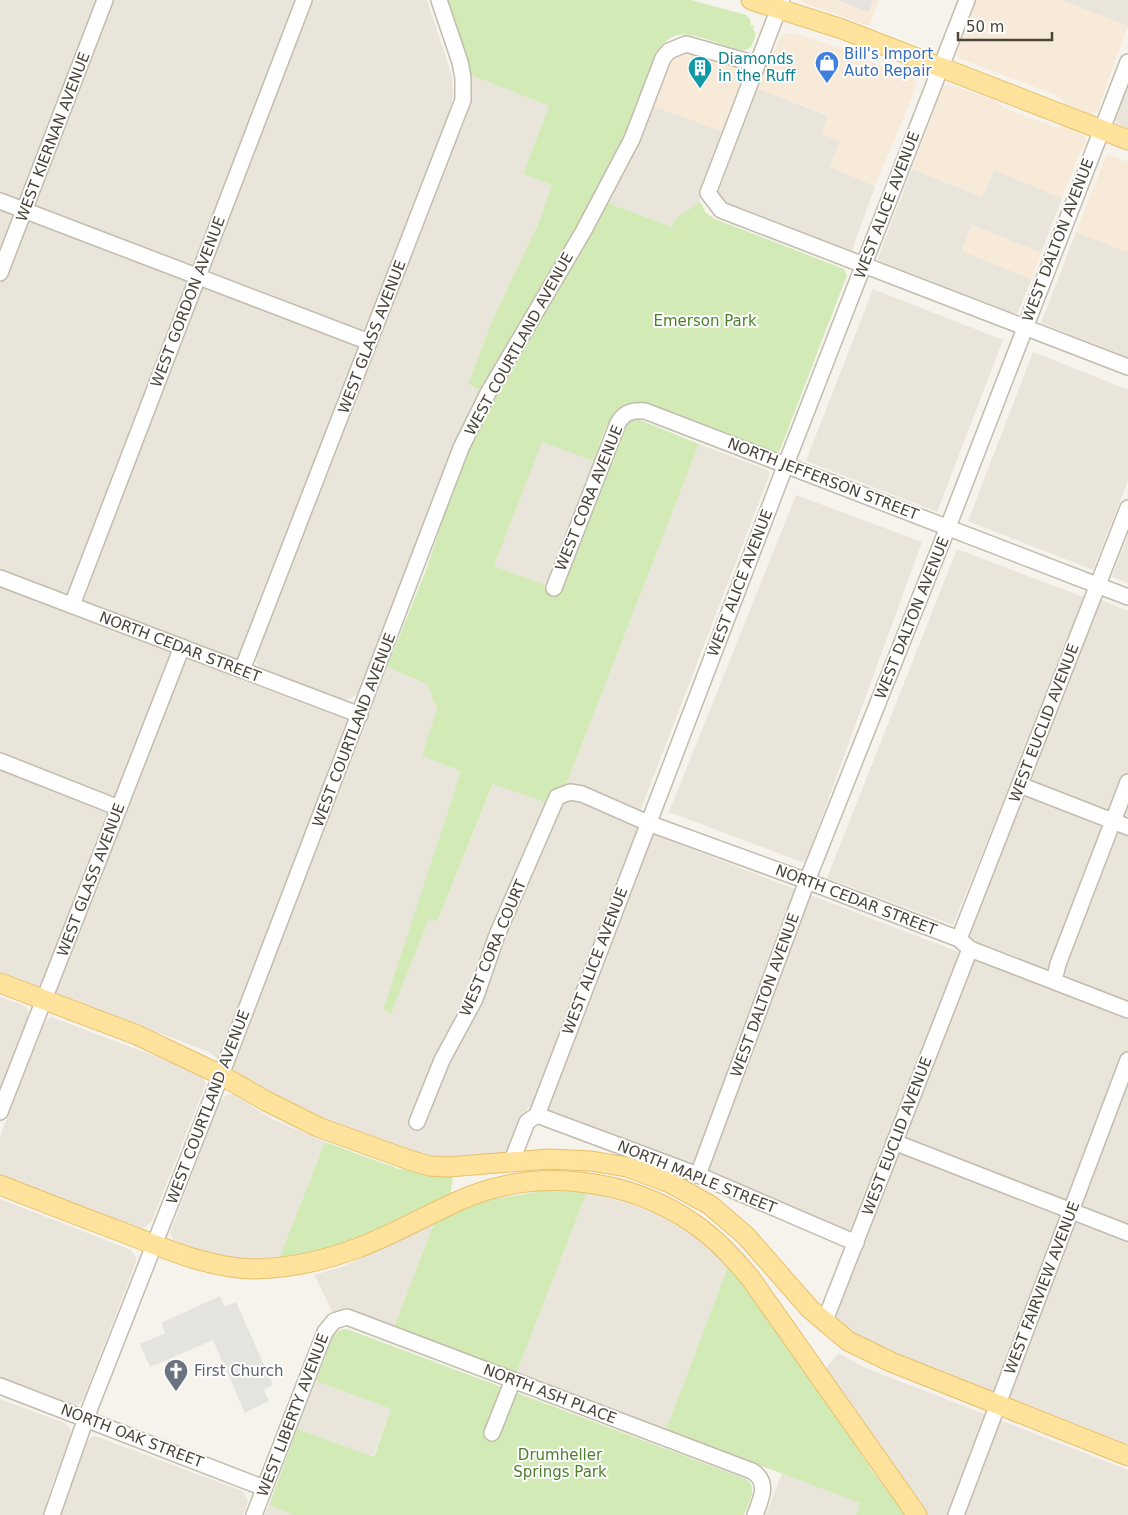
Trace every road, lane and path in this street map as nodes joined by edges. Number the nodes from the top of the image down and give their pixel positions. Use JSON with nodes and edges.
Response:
{"nodes":[{"id":1,"x":105,"y":0,"type":"edge"},
{"id":2,"x":304,"y":0,"type":"edge"},
{"id":3,"x":439,"y":0,"type":"edge"},
{"id":4,"x":751,"y":0,"type":"edge"},
{"id":5,"x":967,"y":0,"type":"edge"},
{"id":6,"x":780,"y":4,"type":"edge"},
{"id":7,"x":1128,"y":62,"type":"edge"},
{"id":8,"x":756,"y":64,"type":"junction"},
{"id":9,"x":940,"y":67,"type":"junction"},
{"id":10,"x":1101,"y":130,"type":"junction"},
{"id":11,"x":1128,"y":140,"type":"edge"},
{"id":12,"x":0,"y":202,"type":"edge"},
{"id":13,"x":24,"y":211,"type":"junction"},
{"id":14,"x":863,"y":265,"type":"junction"},
{"id":15,"x":0,"y":273,"type":"edge"},
{"id":16,"x":197,"y":277,"type":"junction"},
{"id":17,"x":1025,"y":327,"type":"junction"},
{"id":18,"x":370,"y":342,"type":"junction"},
{"id":19,"x":1128,"y":367,"type":"edge"},
{"id":20,"x":629,"y":412,"type":"joint"},
{"id":21,"x":786,"y":464,"type":"junction"},
{"id":22,"x":1128,"y":508,"type":"edge"},
{"id":23,"x":948,"y":527,"type":"junction"},
{"id":24,"x":1,"y":581,"type":"edge"},
{"id":25,"x":1098,"y":585,"type":"junction"},
{"id":26,"x":554,"y":588,"type":"dead end"},
{"id":27,"x":1128,"y":597,"type":"edge"},
{"id":28,"x":72,"y":605,"type":"junction"},
{"id":29,"x":182,"y":648,"type":"junction"},
{"id":30,"x":242,"y":670,"type":"junction"},
{"id":31,"x":360,"y":715,"type":"junction"},
{"id":32,"x":0,"y":761,"type":"edge"},
{"id":33,"x":1128,"y":782,"type":"edge"},
{"id":34,"x":1020,"y":785,"type":"junction"},
{"id":35,"x":582,"y":794,"type":"joint"},
{"id":36,"x":119,"y":808,"type":"junction"},
{"id":37,"x":1113,"y":821,"type":"junction"},
{"id":38,"x":648,"y":823,"type":"junction"},
{"id":39,"x":1128,"y":827,"type":"edge"},
{"id":40,"x":807,"y":881,"type":"junction"},
{"id":41,"x":965,"y":944,"type":"junction"},
{"id":42,"x":1054,"y":981,"type":"junction"},
{"id":43,"x":0,"y":984,"type":"edge"},
{"id":44,"x":44,"y":1000,"type":"junction"},
{"id":45,"x":1128,"y":1010,"type":"edge"},
{"id":46,"x":1128,"y":1060,"type":"edge"},
{"id":47,"x":221,"y":1075,"type":"junction"},
{"id":48,"x":0,"y":1112,"type":"edge"},
{"id":49,"x":537,"y":1115,"type":"junction"},
{"id":50,"x":417,"y":1122,"type":"dead end"},
{"id":51,"x":894,"y":1142,"type":"junction"},
{"id":52,"x":511,"y":1163,"type":"junction"},
{"id":53,"x":698,"y":1175,"type":"junction"},
{"id":54,"x":0,"y":1185,"type":"edge"},
{"id":55,"x":1071,"y":1211,"type":"junction"},
{"id":56,"x":1128,"y":1232,"type":"edge"},
{"id":57,"x":856,"y":1243,"type":"junction"},
{"id":58,"x":154,"y":1245,"type":"junction"},
{"id":59,"x":337,"y":1318,"type":"joint"},
{"id":60,"x":824,"y":1323,"type":"junction"},
{"id":61,"x":513,"y":1380,"type":"junction"},
{"id":62,"x":0,"y":1386,"type":"edge"},
{"id":63,"x":998,"y":1404,"type":"junction"},
{"id":64,"x":86,"y":1418,"type":"junction"},
{"id":65,"x":492,"y":1433,"type":"dead end"},
{"id":66,"x":1128,"y":1456,"type":"edge"},
{"id":67,"x":264,"y":1488,"type":"junction"},
{"id":68,"x":52,"y":1515,"type":"edge"},
{"id":69,"x":254,"y":1515,"type":"edge"},
{"id":70,"x":755,"y":1515,"type":"edge"},
{"id":71,"x":917,"y":1515,"type":"edge"},
{"id":72,"x":956,"y":1515,"type":"edge"}],
"edges":[{"from":1,"to":13,"type":"street","name":"WEST KIERNAN AVENUE"},
{"from":2,"to":16,"type":"street","name":"WEST GORDON AVENUE"},
{"from":3,"to":18,"type":"street","name":"WEST GLASS AVENUE"},
{"from":4,"to":6,"type":"main road"},
{"from":5,"to":9,"type":"street","name":"WEST ALICE AVENUE"},
{"from":6,"to":8,"type":"street"},
{"from":6,"to":9,"type":"main road"},
{"from":7,"to":10,"type":"street","name":"WEST DALTON AVENUE"},
{"from":8,"to":14,"type":"street"},
{"from":8,"to":31,"type":"street","name":"WEST COURTLAND AVENUE"},
{"from":9,"to":10,"type":"main road"},
{"from":9,"to":14,"type":"street","name":"WEST ALICE AVENUE"},
{"from":10,"to":11,"type":"main road"},
{"from":10,"to":17,"type":"street","name":"WEST DALTON AVENUE"},
{"from":12,"to":13,"type":"street"},
{"from":13,"to":15,"type":"street","name":"WEST KIERNAN AVENUE"},
{"from":13,"to":16,"type":"street"},
{"from":14,"to":17,"type":"street"},
{"from":14,"to":21,"type":"street","name":"WEST ALICE AVENUE"},
{"from":16,"to":18,"type":"street"},
{"from":16,"to":28,"type":"street","name":"WEST GORDON AVENUE"},
{"from":17,"to":19,"type":"street"},
{"from":17,"to":23,"type":"street","name":"WEST DALTON AVENUE"},
{"from":18,"to":30,"type":"street","name":"WEST GLASS AVENUE"},
{"from":20,"to":21,"type":"street","name":"NORTH JEFFERSON STREET"},
{"from":20,"to":26,"type":"street","name":"WEST CORA AVENUE"},
{"from":21,"to":23,"type":"street","name":"NORTH JEFFERSON STREET"},
{"from":21,"to":38,"type":"street","name":"WEST ALICE AVENUE"},
{"from":22,"to":25,"type":"street","name":"WEST EUCLID AVENUE"},
{"from":23,"to":25,"type":"street","name":"NORTH JEFFERSON STREET"},
{"from":23,"to":40,"type":"street","name":"WEST DALTON AVENUE"},
{"from":24,"to":28,"type":"street","name":"NORTH CEDAR STREET"},
{"from":25,"to":27,"type":"street","name":"NORTH JEFFERSON STREET"},
{"from":25,"to":34,"type":"street","name":"WEST EUCLID AVENUE"},
{"from":28,"to":29,"type":"street","name":"NORTH CEDAR STREET"},
{"from":29,"to":30,"type":"street","name":"NORTH CEDAR STREET"},
{"from":29,"to":36,"type":"street","name":"WEST GLASS AVENUE"},
{"from":30,"to":31,"type":"street","name":"NORTH CEDAR STREET"},
{"from":31,"to":47,"type":"street","name":"WEST COURTLAND AVENUE"},
{"from":32,"to":36,"type":"street"},
{"from":33,"to":37,"type":"street"},
{"from":34,"to":37,"type":"street"},
{"from":34,"to":41,"type":"street","name":"WEST EUCLID AVENUE"},
{"from":35,"to":38,"type":"street","name":"NORTH CEDAR STREET"},
{"from":35,"to":50,"type":"street","name":"WEST CORA COURT"},
{"from":36,"to":44,"type":"street","name":"WEST GLASS AVENUE"},
{"from":37,"to":39,"type":"street"},
{"from":37,"to":42,"type":"street"},
{"from":38,"to":40,"type":"street","name":"NORTH CEDAR STREET"},
{"from":38,"to":49,"type":"street","name":"WEST ALICE AVENUE"},
{"from":40,"to":41,"type":"street","name":"NORTH CEDAR STREET"},
{"from":40,"to":53,"type":"street","name":"WEST DALTON AVENUE"},
{"from":41,"to":42,"type":"street","name":"NORTH CEDAR STREET"},
{"from":41,"to":51,"type":"street","name":"WEST EUCLID AVENUE"},
{"from":42,"to":45,"type":"street","name":"NORTH CEDAR STREET"},
{"from":43,"to":44,"type":"main road"},
{"from":44,"to":47,"type":"main road"},
{"from":44,"to":48,"type":"street","name":"WEST GLASS AVENUE"},
{"from":46,"to":55,"type":"street","name":"WEST FAIRVIEW AVENUE"},
{"from":47,"to":52,"type":"main road"},
{"from":47,"to":58,"type":"street","name":"WEST COURTLAND AVENUE"},
{"from":49,"to":52,"type":"street","name":"WEST ALICE AVENUE"},
{"from":49,"to":53,"type":"street","name":"NORTH MAPLE STREET"},
{"from":51,"to":55,"type":"street"},
{"from":51,"to":57,"type":"street","name":"WEST EUCLID AVENUE"},
{"from":52,"to":60,"type":"main road"},
{"from":53,"to":57,"type":"street","name":"NORTH MAPLE STREET"},
{"from":54,"to":58,"type":"main road"},
{"from":55,"to":56,"type":"street"},
{"from":55,"to":63,"type":"street","name":"WEST FAIRVIEW AVENUE"},
{"from":57,"to":60,"type":"street","name":"WEST EUCLID AVENUE"},
{"from":58,"to":64,"type":"street","name":"WEST COURTLAND AVENUE"},
{"from":58,"to":71,"type":"main road"},
{"from":59,"to":61,"type":"street","name":"NORTH ASH PLACE"},
{"from":59,"to":67,"type":"street","name":"WEST LIBERTY AVENUE"},
{"from":60,"to":63,"type":"main road"},
{"from":61,"to":65,"type":"street"},
{"from":61,"to":70,"type":"street","name":"NORTH ASH PLACE"},
{"from":62,"to":64,"type":"street","name":"NORTH OAK STREET"},
{"from":63,"to":66,"type":"main road"},
{"from":63,"to":72,"type":"street","name":"WEST FAIRVIEW AVENUE"},
{"from":64,"to":67,"type":"street","name":"NORTH OAK STREET"},
{"from":64,"to":68,"type":"street","name":"WEST COURTLAND AVENUE"},
{"from":67,"to":69,"type":"street","name":"WEST LIBERTY AVENUE"}]}
